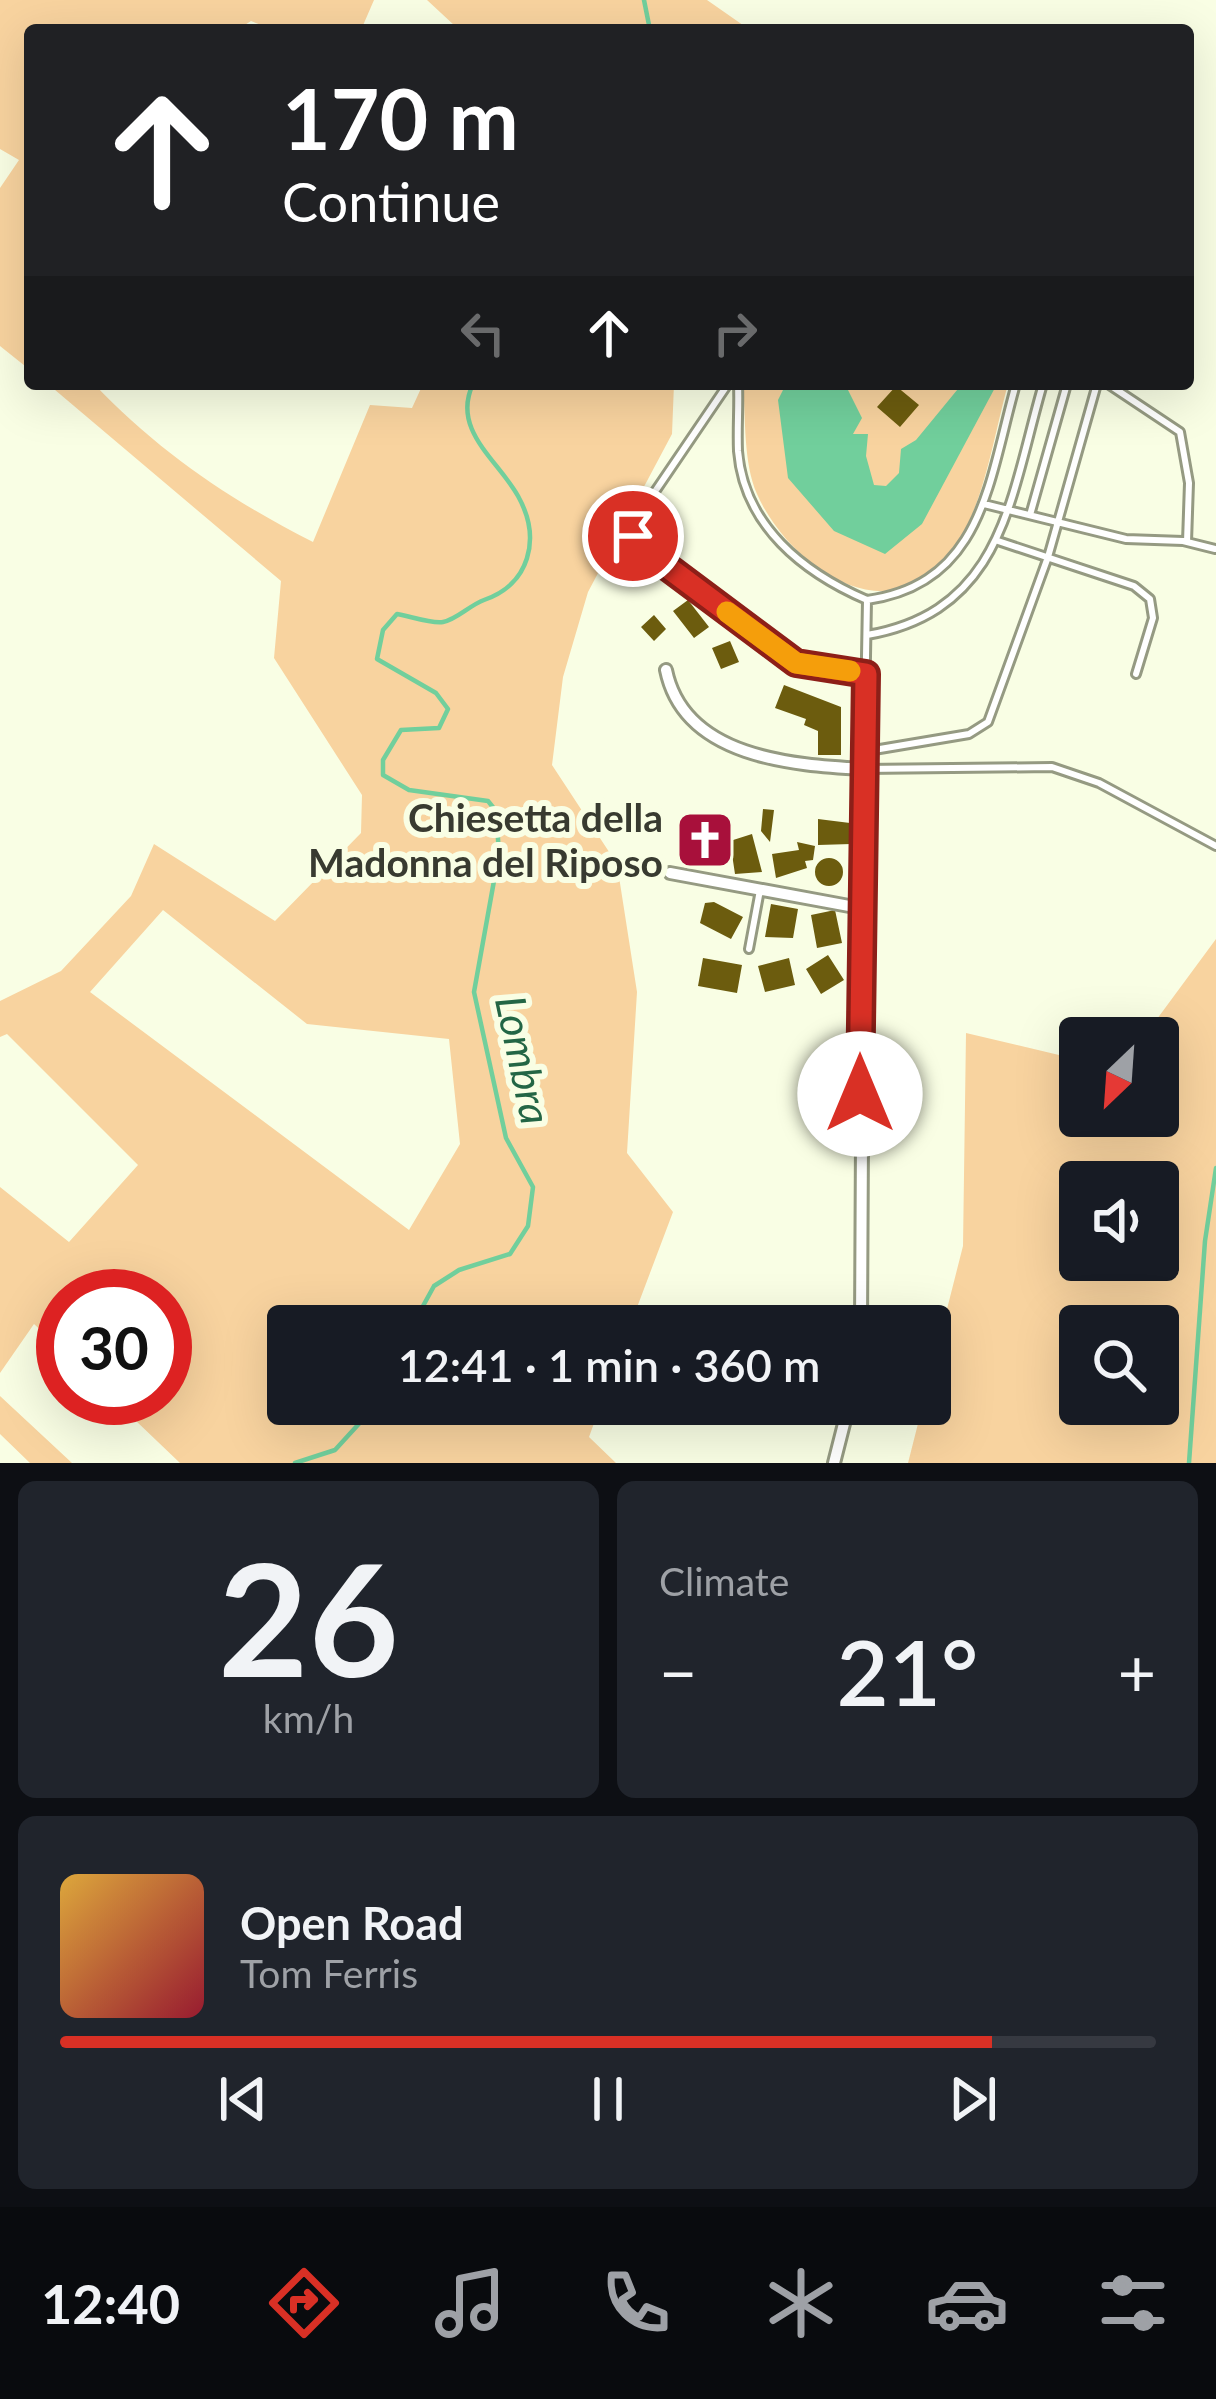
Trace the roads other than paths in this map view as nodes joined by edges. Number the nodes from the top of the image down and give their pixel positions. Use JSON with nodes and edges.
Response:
{"nodes":[{"id":1,"x":724,"y":390,"type":"edge"},
{"id":2,"x":738,"y":390,"type":"edge"},
{"id":3,"x":1014,"y":390,"type":"edge"},
{"id":4,"x":1041,"y":390,"type":"edge"},
{"id":5,"x":1065,"y":390,"type":"edge"},
{"id":6,"x":1095,"y":390,"type":"edge"},
{"id":7,"x":1117,"y":390,"type":"edge"},
{"id":8,"x":983,"y":503,"type":"junction"},
{"id":9,"x":1006,"y":509,"type":"junction"},
{"id":10,"x":1030,"y":514,"type":"junction"},
{"id":11,"x":1056,"y":523,"type":"junction"},
{"id":12,"x":997,"y":541,"type":"junction"},
{"id":13,"x":1187,"y":542,"type":"junction"},
{"id":14,"x":1215,"y":549,"type":"edge"},
{"id":15,"x":1048,"y":557,"type":"junction"},
{"id":16,"x":867,"y":600,"type":"junction"},
{"id":17,"x":867,"y":634,"type":"junction"},
{"id":18,"x":666,"y":670,"type":"dead end"},
{"id":19,"x":866,"y":674,"type":"junction"},
{"id":20,"x":1136,"y":674,"type":"dead end"},
{"id":21,"x":862,"y":752,"type":"junction"},
{"id":22,"x":864,"y":769,"type":"junction"},
{"id":23,"x":1216,"y":846,"type":"edge"},
{"id":24,"x":670,"y":873,"type":"dead end"},
{"id":25,"x":760,"y":890,"type":"junction"},
{"id":26,"x":860,"y":908,"type":"junction"},
{"id":27,"x":749,"y":949,"type":"dead end"},
{"id":28,"x":861,"y":1305,"type":"edge"},
{"id":29,"x":844,"y":1425,"type":"edge"},
{"id":30,"x":834,"y":1463,"type":"edge"}],
"edges":[{"from":1,"to":19,"type":"lane"},
{"from":2,"to":16,"type":"lane"},
{"from":3,"to":8,"type":"lane"},
{"from":4,"to":9,"type":"lane"},
{"from":5,"to":10,"type":"lane"},
{"from":6,"to":11,"type":"lane"},
{"from":7,"to":13,"type":"lane"},
{"from":8,"to":9,"type":"lane"},
{"from":8,"to":16,"type":"lane"},
{"from":9,"to":10,"type":"lane"},
{"from":9,"to":12,"type":"lane"},
{"from":10,"to":11,"type":"lane"},
{"from":11,"to":13,"type":"lane"},
{"from":11,"to":15,"type":"lane"},
{"from":12,"to":15,"type":"lane"},
{"from":12,"to":17,"type":"lane"},
{"from":13,"to":14,"type":"lane"},
{"from":15,"to":20,"type":"lane"},
{"from":15,"to":21,"type":"lane"},
{"from":16,"to":17,"type":"lane"},
{"from":17,"to":19,"type":"lane"},
{"from":18,"to":22,"type":"street"},
{"from":19,"to":21,"type":"lane"},
{"from":21,"to":22,"type":"lane"},
{"from":22,"to":23,"type":"lane"},
{"from":22,"to":26,"type":"street"},
{"from":24,"to":25,"type":"street"},
{"from":25,"to":26,"type":"street"},
{"from":25,"to":27,"type":"lane"},
{"from":26,"to":28,"type":"street"},
{"from":29,"to":30,"type":"street"}]}
